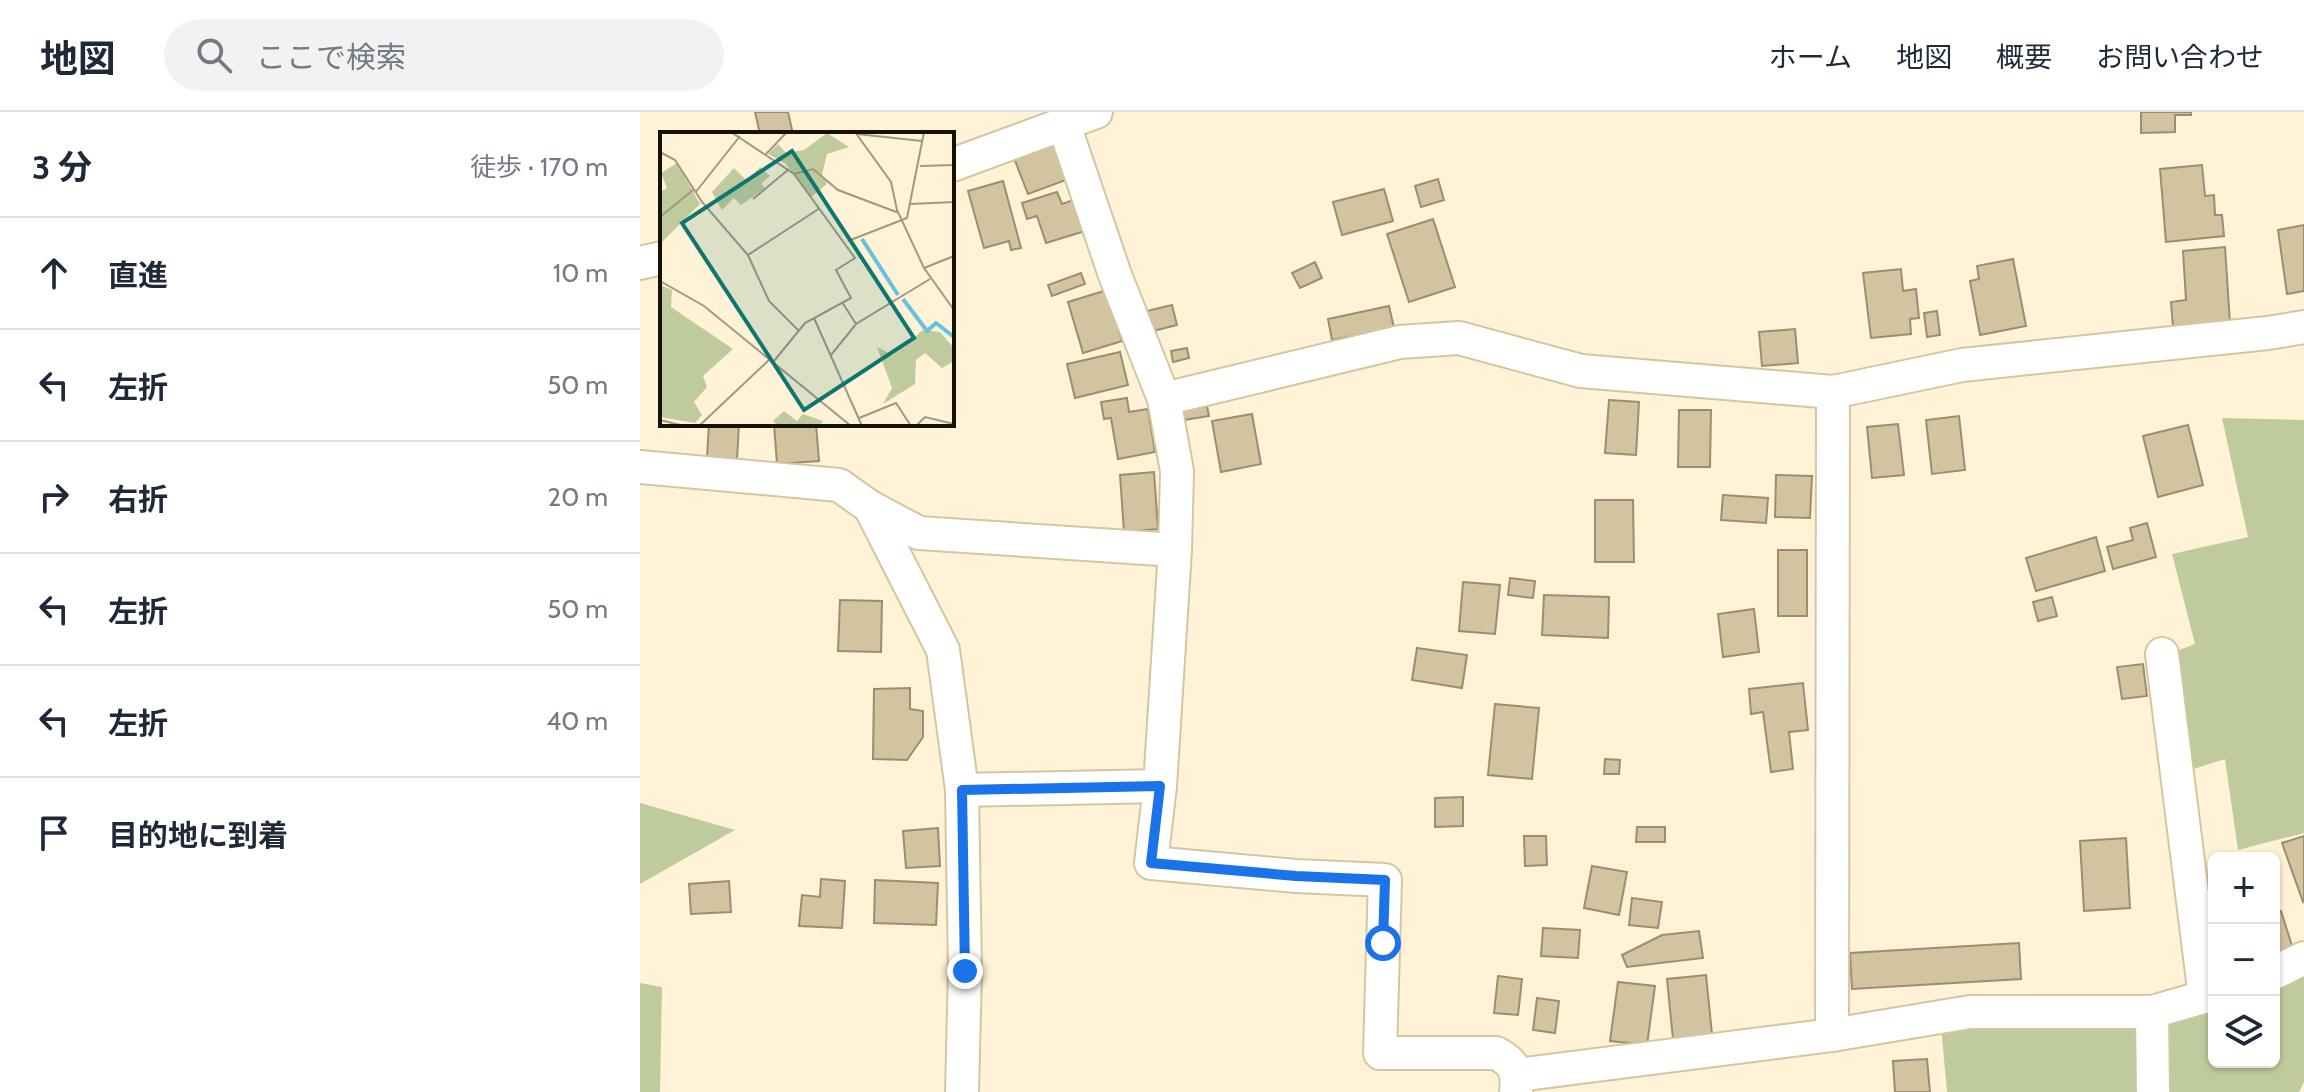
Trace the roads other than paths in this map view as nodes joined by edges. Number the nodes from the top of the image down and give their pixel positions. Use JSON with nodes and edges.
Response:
{"nodes":[{"id":1,"x":1096,"y":112,"type":"edge"},
{"id":2,"x":1064,"y":125,"type":"junction"},
{"id":3,"x":954,"y":164,"type":"edge"},
{"id":4,"x":660,"y":258,"type":"edge"},
{"id":5,"x":640,"y":263,"type":"edge"},
{"id":6,"x":2304,"y":327,"type":"edge"},
{"id":7,"x":1833,"y":392,"type":"junction"},
{"id":8,"x":1164,"y":399,"type":"junction"},
{"id":9,"x":640,"y":467,"type":"edge"},
{"id":10,"x":870,"y":507,"type":"junction"},
{"id":11,"x":1175,"y":550,"type":"junction"},
{"id":12,"x":2162,"y":654,"type":"dead end"},
{"id":13,"x":1160,"y":786,"type":"junction"},
{"id":14,"x":962,"y":790,"type":"junction"},
{"id":15,"x":2304,"y":958,"type":"edge"},
{"id":16,"x":2280,"y":970,"type":"edge"},
{"id":17,"x":2208,"y":981,"type":"edge"},
{"id":18,"x":2208,"y":996,"type":"edge"},
{"id":19,"x":2152,"y":1012,"type":"junction"},
{"id":20,"x":1832,"y":1035,"type":"junction"},
{"id":21,"x":1517,"y":1084,"type":"edge"},
{"id":22,"x":962,"y":1092,"type":"edge"},
{"id":23,"x":2153,"y":1092,"type":"edge"}],
"edges":[{"from":1,"to":2,"type":"street"},
{"from":2,"to":3,"type":"street"},
{"from":2,"to":8,"type":"street"},
{"from":4,"to":5,"type":"street"},
{"from":6,"to":7,"type":"street"},
{"from":7,"to":8,"type":"street"},
{"from":7,"to":20,"type":"street"},
{"from":8,"to":11,"type":"street"},
{"from":9,"to":10,"type":"street"},
{"from":10,"to":11,"type":"street"},
{"from":10,"to":14,"type":"street"},
{"from":11,"to":13,"type":"street"},
{"from":12,"to":17,"type":"street"},
{"from":13,"to":14,"type":"street"},
{"from":13,"to":21,"type":"street"},
{"from":14,"to":22,"type":"street"},
{"from":15,"to":16,"type":"street"},
{"from":18,"to":19,"type":"street"},
{"from":19,"to":20,"type":"street"},
{"from":19,"to":23,"type":"street"},
{"from":20,"to":21,"type":"street"}]}
